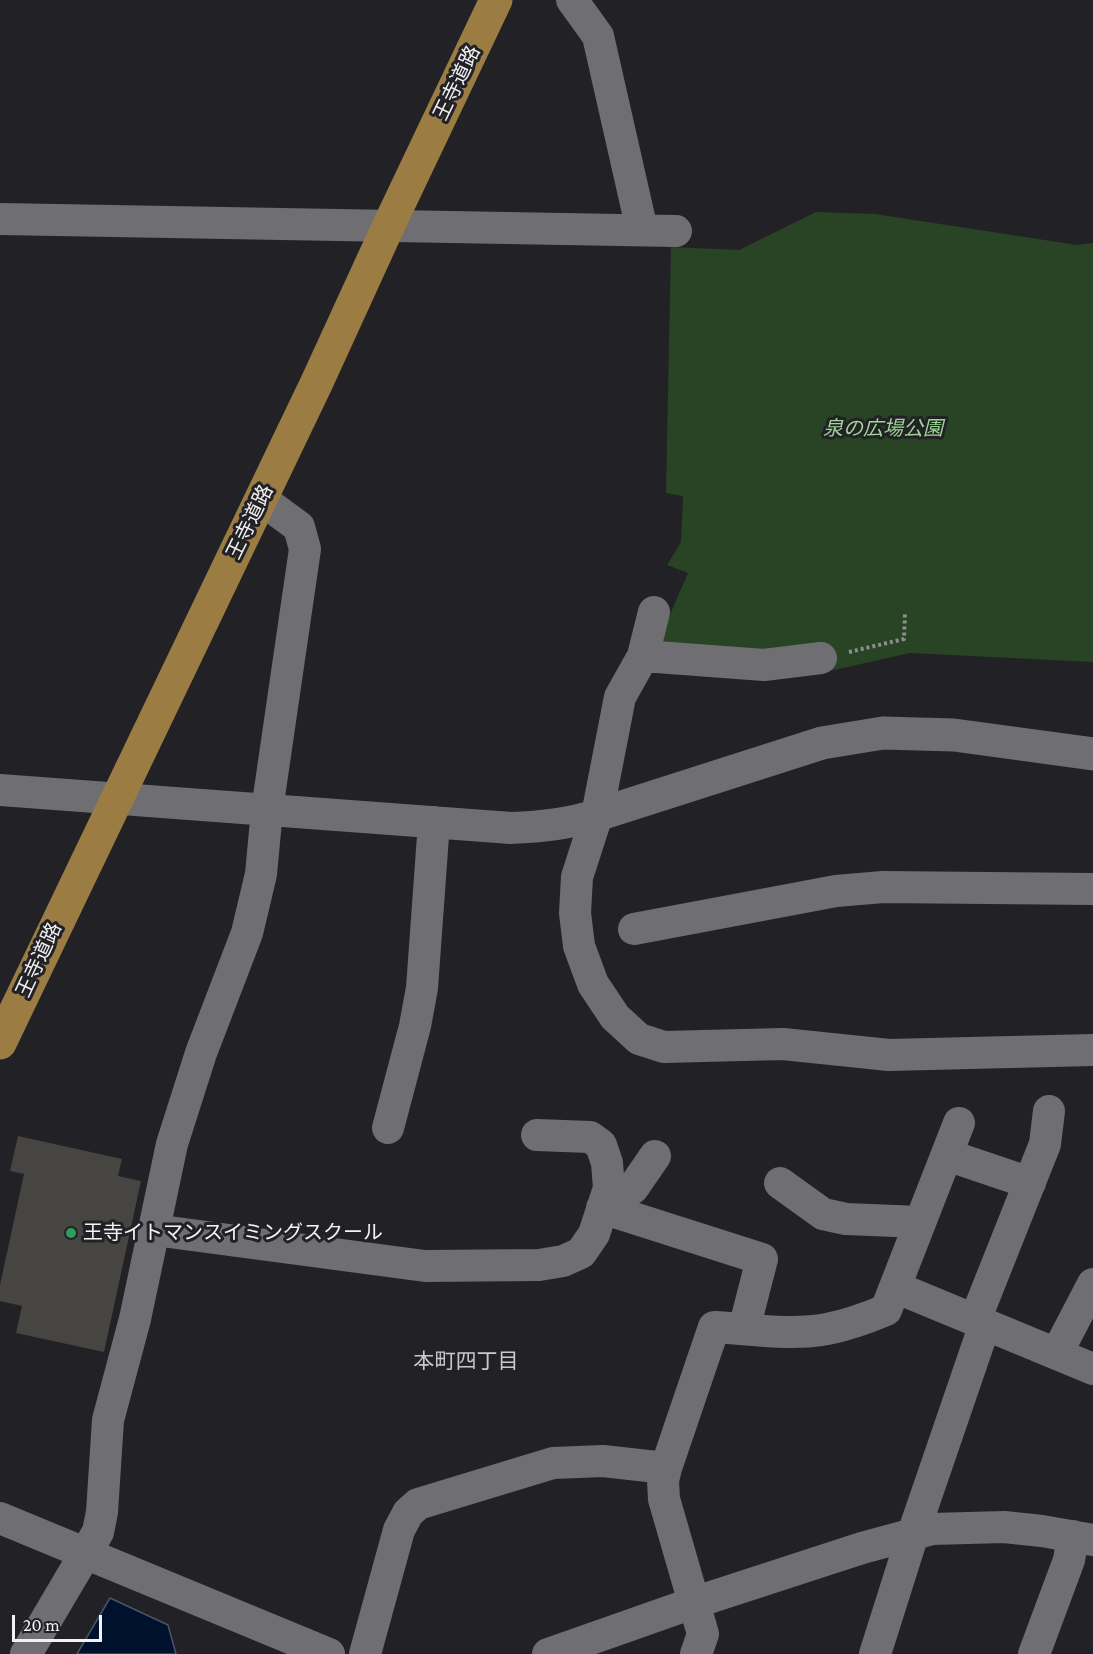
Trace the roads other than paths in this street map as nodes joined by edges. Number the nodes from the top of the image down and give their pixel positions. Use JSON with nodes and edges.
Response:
{"nodes":[{"id":1,"x":496,"y":0,"type":"edge"},
{"id":2,"x":572,"y":0,"type":"edge"},
{"id":3,"x":0,"y":219,"type":"edge"},
{"id":4,"x":388,"y":227,"type":"junction"},
{"id":5,"x":642,"y":230,"type":"junction"},
{"id":6,"x":676,"y":231,"type":"dead end"},
{"id":7,"x":261,"y":499,"type":"junction"},
{"id":8,"x":654,"y":612,"type":"dead end"},
{"id":9,"x":644,"y":656,"type":"junction"},
{"id":10,"x":821,"y":658,"type":"road end"},
{"id":11,"x":1093,"y":754,"type":"edge"},
{"id":12,"x":0,"y":790,"type":"edge"},
{"id":13,"x":117,"y":798,"type":"junction"},
{"id":14,"x":267,"y":810,"type":"junction"},
{"id":15,"x":597,"y":815,"type":"junction"},
{"id":16,"x":434,"y":822,"type":"junction"},
{"id":17,"x":1093,"y":889,"type":"edge"},
{"id":18,"x":634,"y":929,"type":"dead end"},
{"id":19,"x":0,"y":1043,"type":"edge"},
{"id":20,"x":1093,"y":1050,"type":"edge"},
{"id":21,"x":1048,"y":1111,"type":"dead end"},
{"id":22,"x":959,"y":1123,"type":"dead end"},
{"id":23,"x":388,"y":1128,"type":"dead end"},
{"id":24,"x":537,"y":1135,"type":"dead end"},
{"id":25,"x":947,"y":1155,"type":"junction"},
{"id":26,"x":655,"y":1156,"type":"dead end"},
{"id":27,"x":780,"y":1183,"type":"dead end"},
{"id":28,"x":1030,"y":1183,"type":"junction"},
{"id":29,"x":602,"y":1208,"type":"junction"},
{"id":30,"x":920,"y":1222,"type":"junction"},
{"id":31,"x":154,"y":1230,"type":"junction"},
{"id":32,"x":1093,"y":1284,"type":"edge"},
{"id":33,"x":895,"y":1287,"type":"junction"},
{"id":34,"x":980,"y":1322,"type":"junction"},
{"id":35,"x":744,"y":1329,"type":"junction"},
{"id":36,"x":1057,"y":1353,"type":"junction"},
{"id":37,"x":1093,"y":1369,"type":"edge"},
{"id":38,"x":666,"y":1468,"type":"junction"},
{"id":39,"x":0,"y":1518,"type":"edge"},
{"id":40,"x":913,"y":1534,"type":"junction"},
{"id":41,"x":1083,"y":1538,"type":"edge"},
{"id":42,"x":87,"y":1554,"type":"junction"},
{"id":43,"x":693,"y":1603,"type":"junction"},
{"id":44,"x":26,"y":1654,"type":"edge"},
{"id":45,"x":329,"y":1654,"type":"edge"},
{"id":46,"x":365,"y":1654,"type":"edge"},
{"id":47,"x":548,"y":1654,"type":"edge"},
{"id":48,"x":696,"y":1654,"type":"edge"},
{"id":49,"x":875,"y":1654,"type":"edge"},
{"id":50,"x":1034,"y":1654,"type":"edge"}],
"edges":[{"from":1,"to":4,"type":"highway","name":"王寺道路"},
{"from":2,"to":5,"type":"street"},
{"from":3,"to":4,"type":"street"},
{"from":4,"to":5,"type":"street"},
{"from":4,"to":7,"type":"highway","name":"王寺道路"},
{"from":5,"to":6,"type":"street"},
{"from":7,"to":13,"type":"highway","name":"王寺道路"},
{"from":7,"to":14,"type":"street"},
{"from":8,"to":9,"type":"street"},
{"from":9,"to":10,"type":"street"},
{"from":9,"to":15,"type":"street"},
{"from":11,"to":15,"type":"street"},
{"from":12,"to":13,"type":"street"},
{"from":13,"to":14,"type":"street"},
{"from":13,"to":19,"type":"highway","name":"王寺道路"},
{"from":14,"to":16,"type":"street"},
{"from":14,"to":31,"type":"street"},
{"from":15,"to":16,"type":"street"},
{"from":15,"to":20,"type":"street"},
{"from":16,"to":23,"type":"street"},
{"from":17,"to":18,"type":"street"},
{"from":21,"to":28,"type":"street"},
{"from":22,"to":25,"type":"street"},
{"from":24,"to":29,"type":"street"},
{"from":25,"to":28,"type":"street"},
{"from":25,"to":30,"type":"street"},
{"from":26,"to":29,"type":"street"},
{"from":27,"to":30,"type":"street"},
{"from":28,"to":34,"type":"street"},
{"from":29,"to":31,"type":"street"},
{"from":29,"to":35,"type":"street"},
{"from":30,"to":33,"type":"street"},
{"from":31,"to":42,"type":"street"},
{"from":32,"to":36,"type":"street"},
{"from":33,"to":34,"type":"street"},
{"from":33,"to":35,"type":"street"},
{"from":34,"to":36,"type":"street"},
{"from":34,"to":40,"type":"street"},
{"from":35,"to":38,"type":"street"},
{"from":36,"to":37,"type":"street"},
{"from":38,"to":43,"type":"street"},
{"from":38,"to":46,"type":"street"},
{"from":39,"to":42,"type":"street"},
{"from":40,"to":41,"type":"street"},
{"from":40,"to":43,"type":"street"},
{"from":40,"to":49,"type":"street"},
{"from":41,"to":50,"type":"street"},
{"from":42,"to":44,"type":"street"},
{"from":42,"to":45,"type":"street"},
{"from":43,"to":47,"type":"street"},
{"from":43,"to":48,"type":"street"}]}
